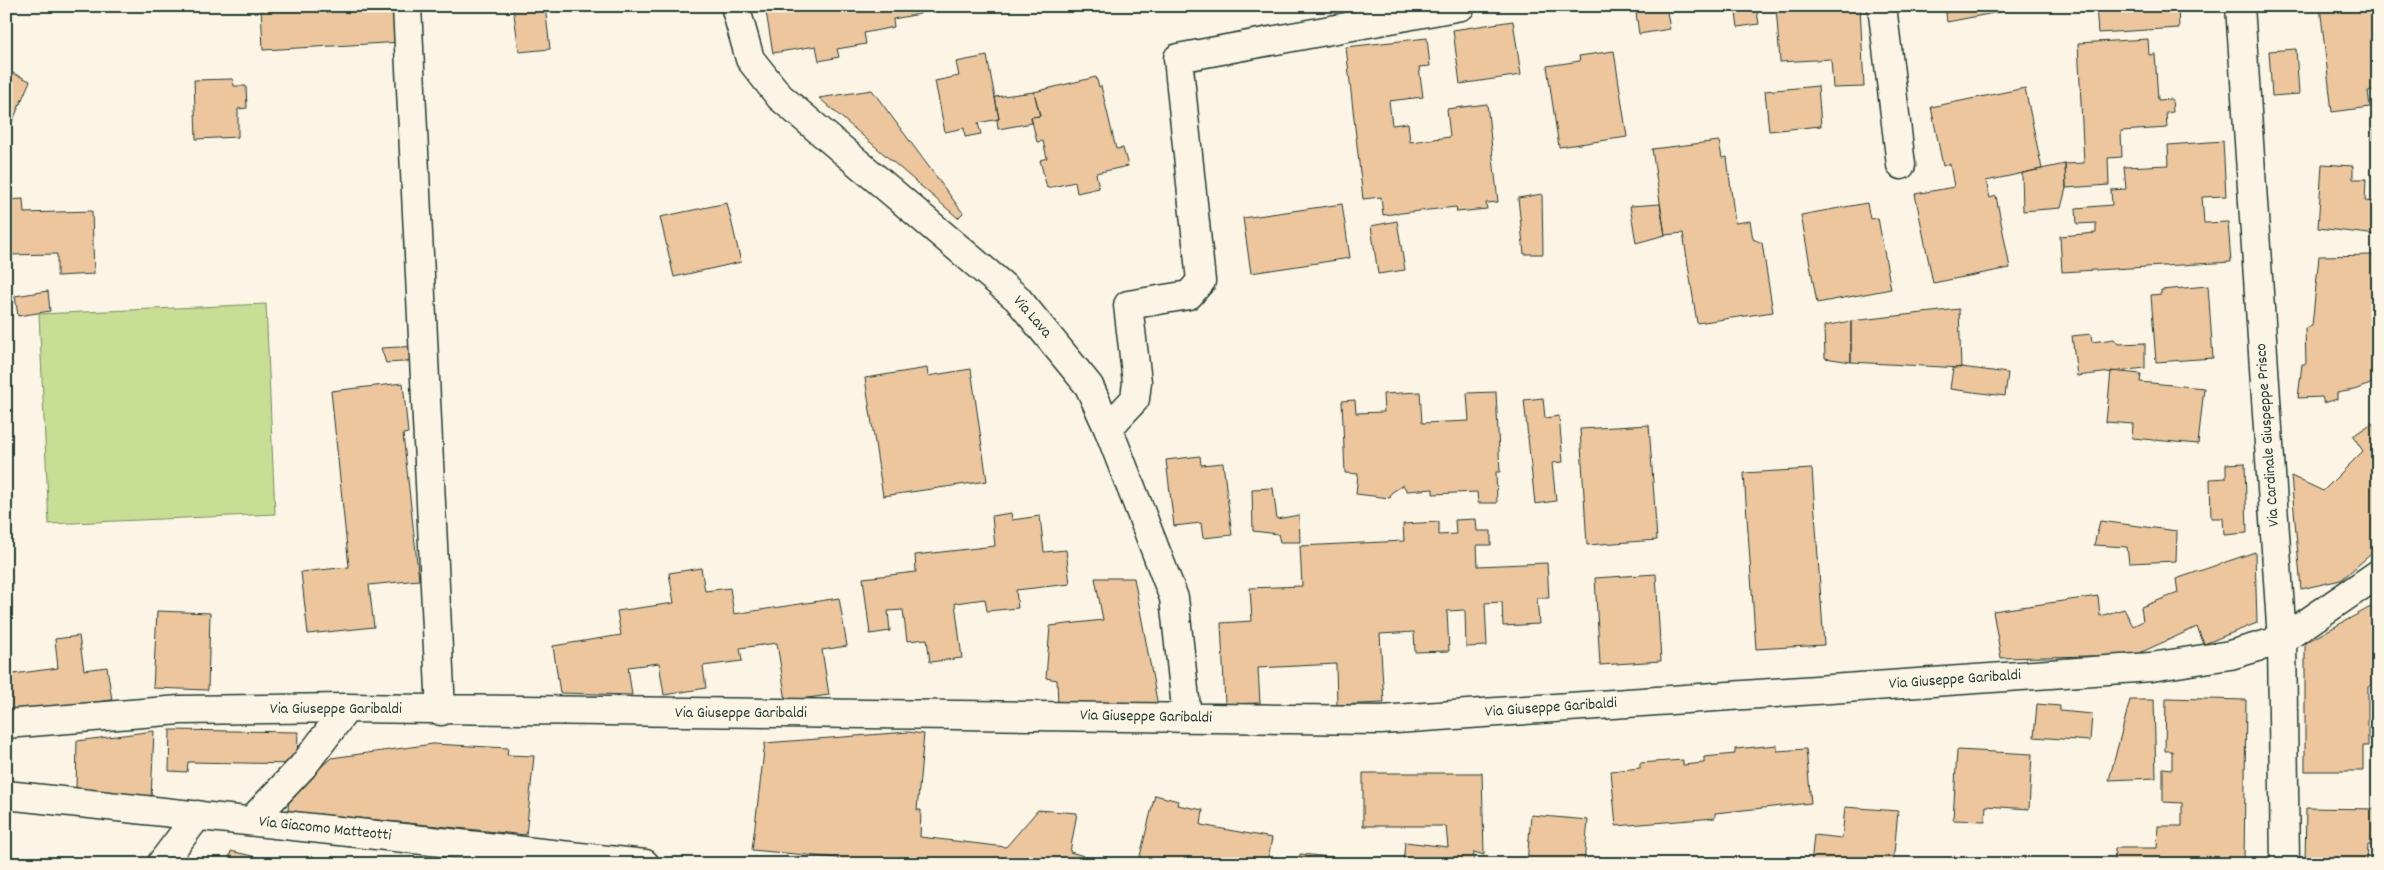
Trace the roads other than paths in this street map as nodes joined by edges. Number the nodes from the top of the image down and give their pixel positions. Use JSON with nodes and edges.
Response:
{"nodes":[{"id":1,"x":408,"y":6,"type":"edge"},
{"id":2,"x":735,"y":6,"type":"edge"},
{"id":3,"x":1461,"y":6,"type":"edge"},
{"id":4,"x":1882,"y":6,"type":"edge"},
{"id":5,"x":2240,"y":6,"type":"edge"},
{"id":6,"x":1901,"y":165,"type":"dead end"},
{"id":7,"x":1108,"y":428,"type":"junction"},
{"id":8,"x":2378,"y":574,"type":"edge"},
{"id":9,"x":2282,"y":640,"type":"junction"},
{"id":10,"x":346,"y":708,"type":"junction"},
{"id":11,"x":441,"y":711,"type":"junction"},
{"id":12,"x":1187,"y":717,"type":"junction"},
{"id":13,"x":6,"y":724,"type":"edge"},
{"id":14,"x":6,"y":795,"type":"edge"},
{"id":15,"x":198,"y":815,"type":"junction"},
{"id":16,"x":250,"y":821,"type":"junction"},
{"id":17,"x":161,"y":864,"type":"edge"},
{"id":18,"x":644,"y":864,"type":"edge"},
{"id":19,"x":2285,"y":864,"type":"edge"}],
"edges":[{"from":1,"to":11,"type":"street"},
{"from":2,"to":7,"type":"street","name":"Via Lava"},
{"from":3,"to":7,"type":"street"},
{"from":4,"to":6,"type":"street"},
{"from":5,"to":9,"type":"street","name":"Via Cardinale Giuspeppe Prisco"},
{"from":7,"to":12,"type":"street","name":"Via Lava"},
{"from":8,"to":9,"type":"street","name":"Via Giuseppe Garibaldi"},
{"from":9,"to":12,"type":"street","name":"Via Giuseppe Garibaldi"},
{"from":9,"to":19,"type":"street","name":"Via Cardinale Giuspeppe Prisco"},
{"from":10,"to":11,"type":"street","name":"Via Giuseppe Garibaldi"},
{"from":10,"to":13,"type":"street","name":"Via Giuseppe Garibaldi"},
{"from":10,"to":16,"type":"street"},
{"from":11,"to":12,"type":"street","name":"Via Giuseppe Garibaldi"},
{"from":14,"to":15,"type":"street","name":"Via Giacomo Matteotti"},
{"from":15,"to":16,"type":"street","name":"Via Giacomo Matteotti"},
{"from":15,"to":17,"type":"street"},
{"from":16,"to":18,"type":"street","name":"Via Giacomo Matteotti"}]}
